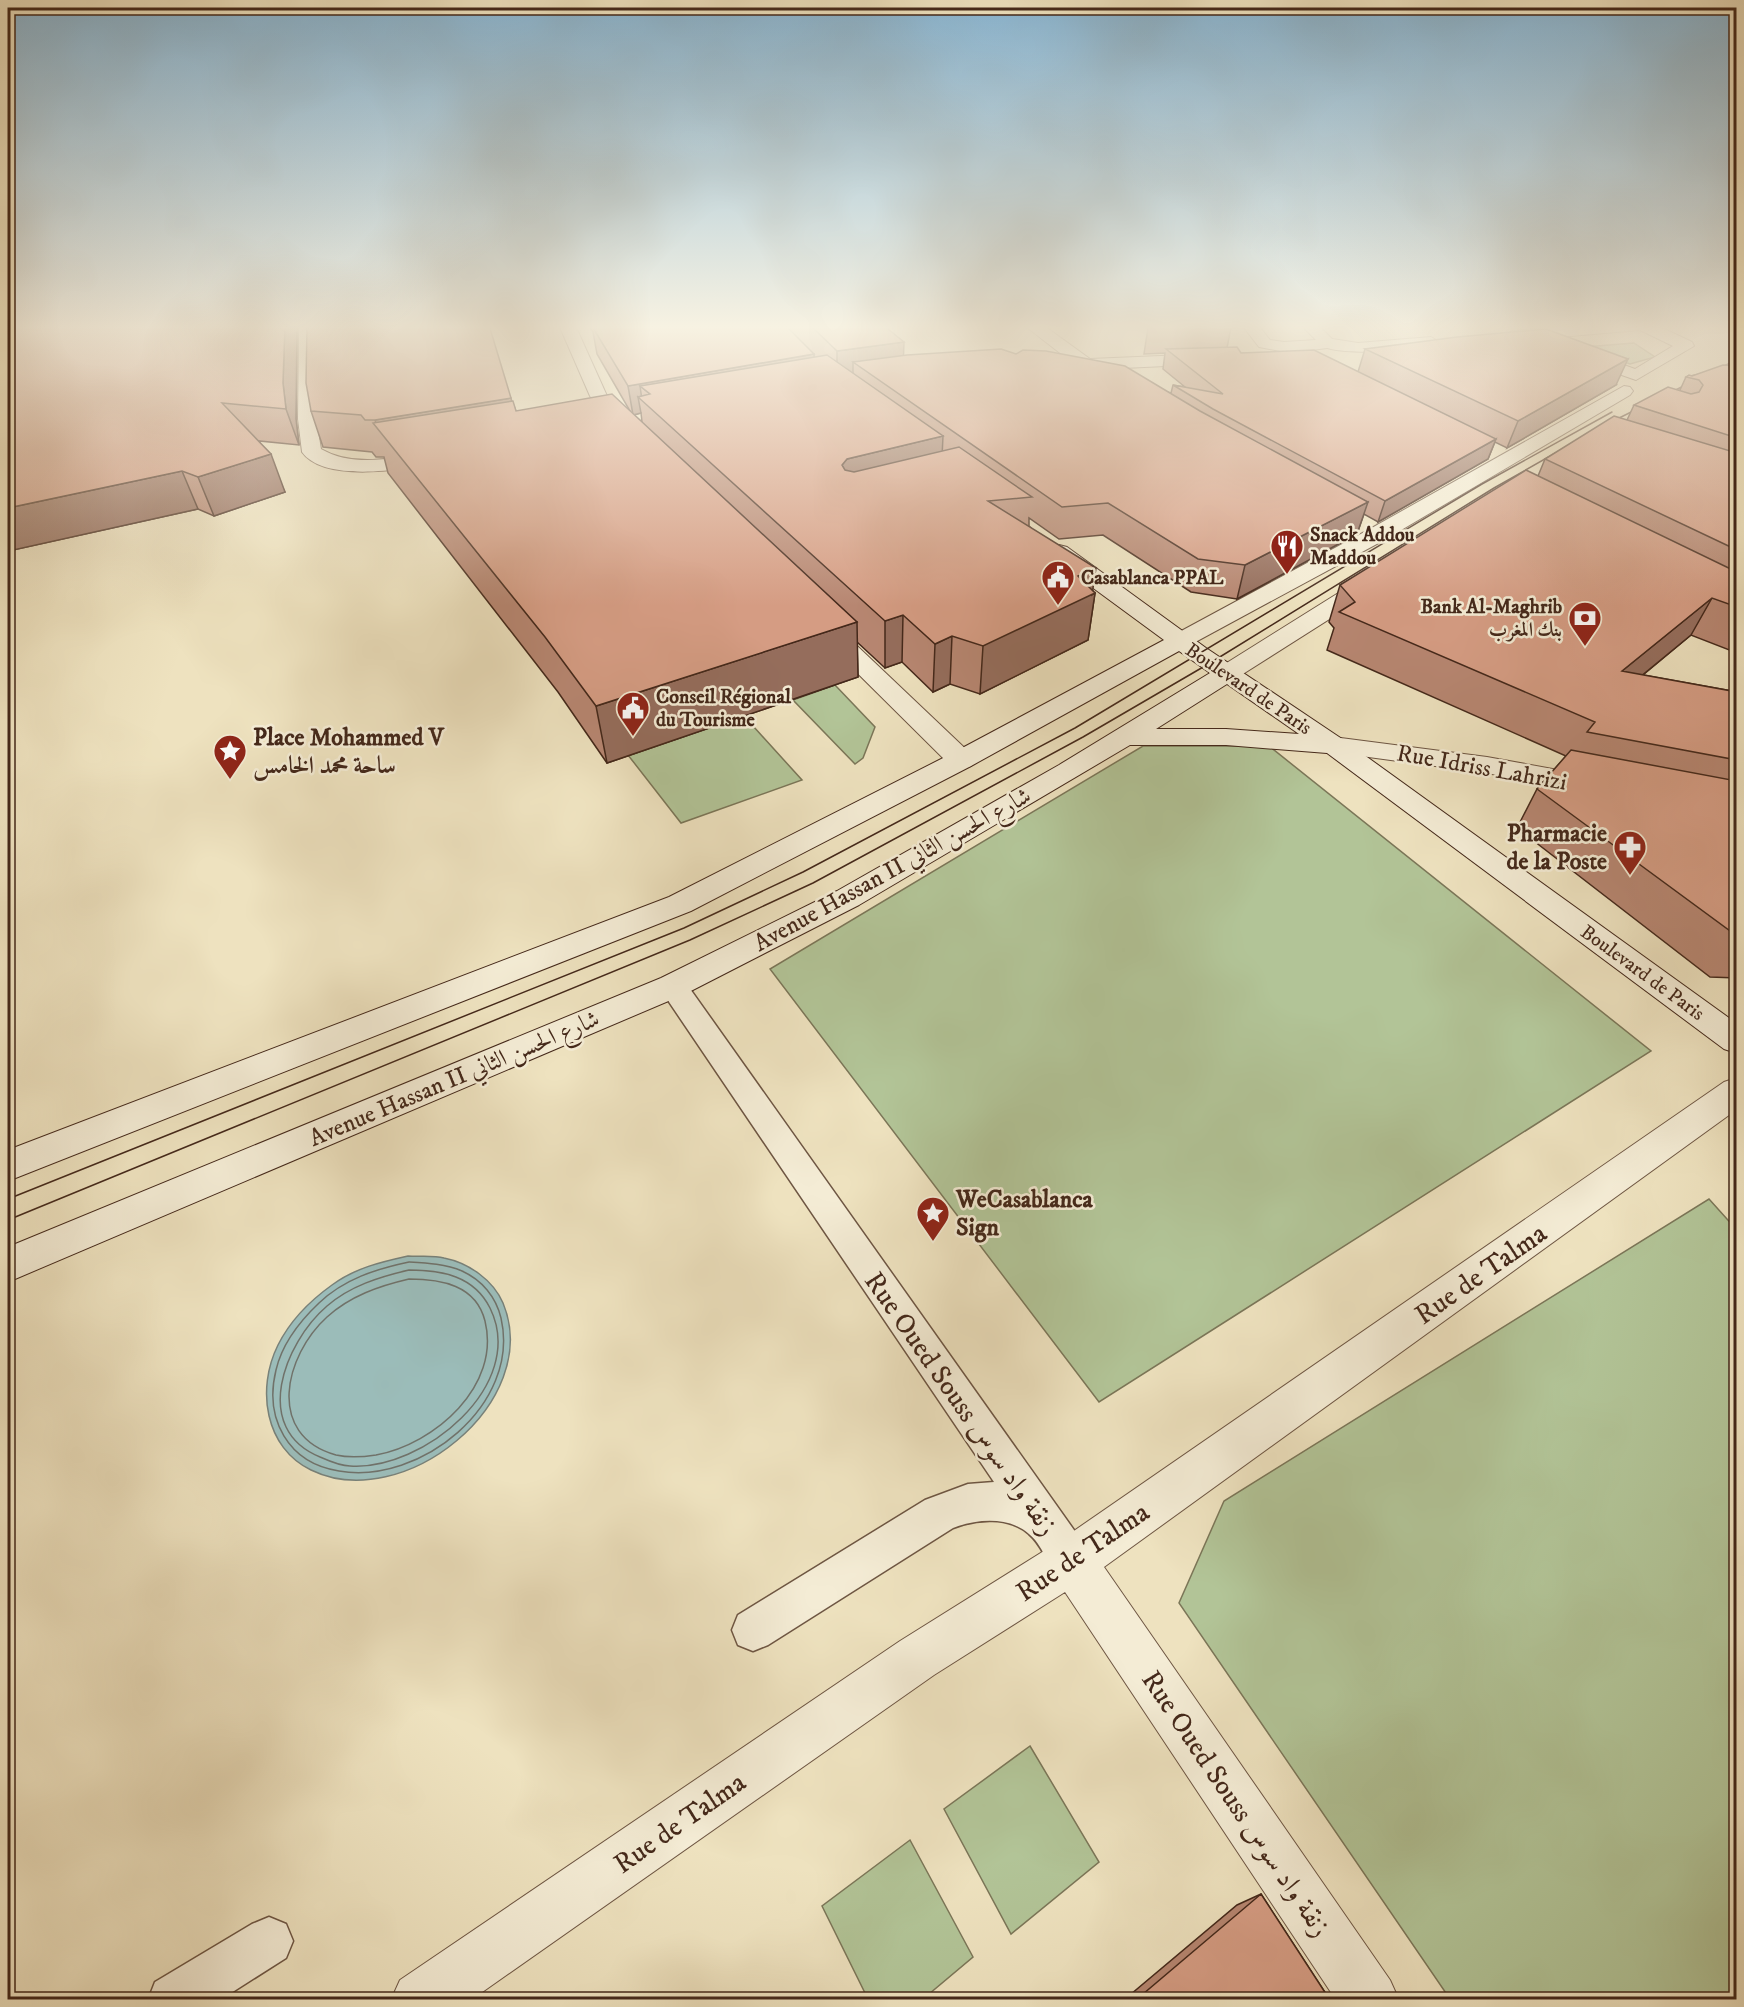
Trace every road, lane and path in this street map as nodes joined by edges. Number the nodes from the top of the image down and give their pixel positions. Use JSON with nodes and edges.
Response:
{"nodes":[{"id":1,"x":307,"y":419,"type":"edge"},
{"id":2,"x":606,"y":419,"type":"edge"},
{"id":3,"x":1577,"y":419,"type":"edge"},
{"id":4,"x":640,"y":422,"type":"edge"},
{"id":5,"x":608,"y":428,"type":"junction"},
{"id":6,"x":1487,"y":448,"type":"edge"},
{"id":7,"x":643,"y":451,"type":"edge"},
{"id":8,"x":445,"y":456,"type":"edge"},
{"id":9,"x":1508,"y":458,"type":"junction"},
{"id":10,"x":1358,"y":523,"type":"edge"},
{"id":11,"x":1378,"y":534,"type":"junction"},
{"id":12,"x":1047,"y":543,"type":"edge"},
{"id":13,"x":1393,"y":568,"type":"edge"},
{"id":14,"x":815,"y":618,"type":"edge"},
{"id":15,"x":1180,"y":641,"type":"junction"},
{"id":16,"x":1226,"y":674,"type":"junction"},
{"id":17,"x":1123,"y":738,"type":"junction"},
{"id":18,"x":1333,"y":745,"type":"junction"},
{"id":19,"x":961,"y":760,"type":"junction"},
{"id":20,"x":1612,"y":789,"type":"edge"},
{"id":21,"x":673,"y":986,"type":"junction"},
{"id":22,"x":1737,"y":1040,"type":"edge"},
{"id":23,"x":1737,"y":1092,"type":"edge"},
{"id":24,"x":8,"y":1166,"type":"edge"},
{"id":25,"x":8,"y":1265,"type":"edge"},
{"id":26,"x":1042,"y":1519,"type":"junction"},
{"id":27,"x":1072,"y":1561,"type":"junction"},
{"id":28,"x":753,"y":1630,"type":"dead end"},
{"id":29,"x":269,"y":1941,"type":"dead end"},
{"id":30,"x":173,"y":2000,"type":"edge"},
{"id":31,"x":420,"y":2000,"type":"edge"},
{"id":32,"x":1370,"y":2000,"type":"edge"}],
"edges":[{"from":1,"to":8,"type":"street"},
{"from":2,"to":5,"type":"street"},
{"from":3,"to":9,"type":"street"},
{"from":4,"to":5,"type":"street"},
{"from":5,"to":7,"type":"street"},
{"from":6,"to":9,"type":"street"},
{"from":9,"to":11,"type":"street"},
{"from":10,"to":11,"type":"street"},
{"from":11,"to":15,"type":"street"},
{"from":12,"to":15,"type":"street","name":"Boulevard de Paris"},
{"from":13,"to":16,"type":"street","name":"Avenue Hassan II شارع الحسن الثاني"},
{"from":14,"to":19,"type":"street"},
{"from":15,"to":16,"type":"street","name":"Boulevard de Paris"},
{"from":15,"to":19,"type":"street"},
{"from":16,"to":17,"type":"street","name":"Avenue Hassan II شارع الحسن الثاني"},
{"from":16,"to":18,"type":"street","name":"Boulevard de Paris"},
{"from":17,"to":18,"type":"street","name":"Rue Idriss Lahrizi"},
{"from":17,"to":21,"type":"street","name":"Avenue Hassan II شارع الحسن الثاني"},
{"from":18,"to":20,"type":"street","name":"Rue Idriss Lahrizi"},
{"from":18,"to":22,"type":"street","name":"Boulevard de Paris"},
{"from":19,"to":24,"type":"street"},
{"from":21,"to":25,"type":"street","name":"Avenue Hassan II شارع الحسن الثاني"},
{"from":21,"to":26,"type":"lane","name":"Rue Oued Souss زنقة واد سوس"},
{"from":23,"to":27,"type":"street","name":"Rue de Talma"},
{"from":26,"to":27,"type":"lane","name":"Rue Oued Souss زنقة واد سوس"},
{"from":26,"to":28,"type":"lane"},
{"from":27,"to":31,"type":"street","name":"Rue de Talma"},
{"from":27,"to":32,"type":"street","name":"Rue Oued Souss زنقة واد سوس"},
{"from":29,"to":30,"type":"lane"}]}
